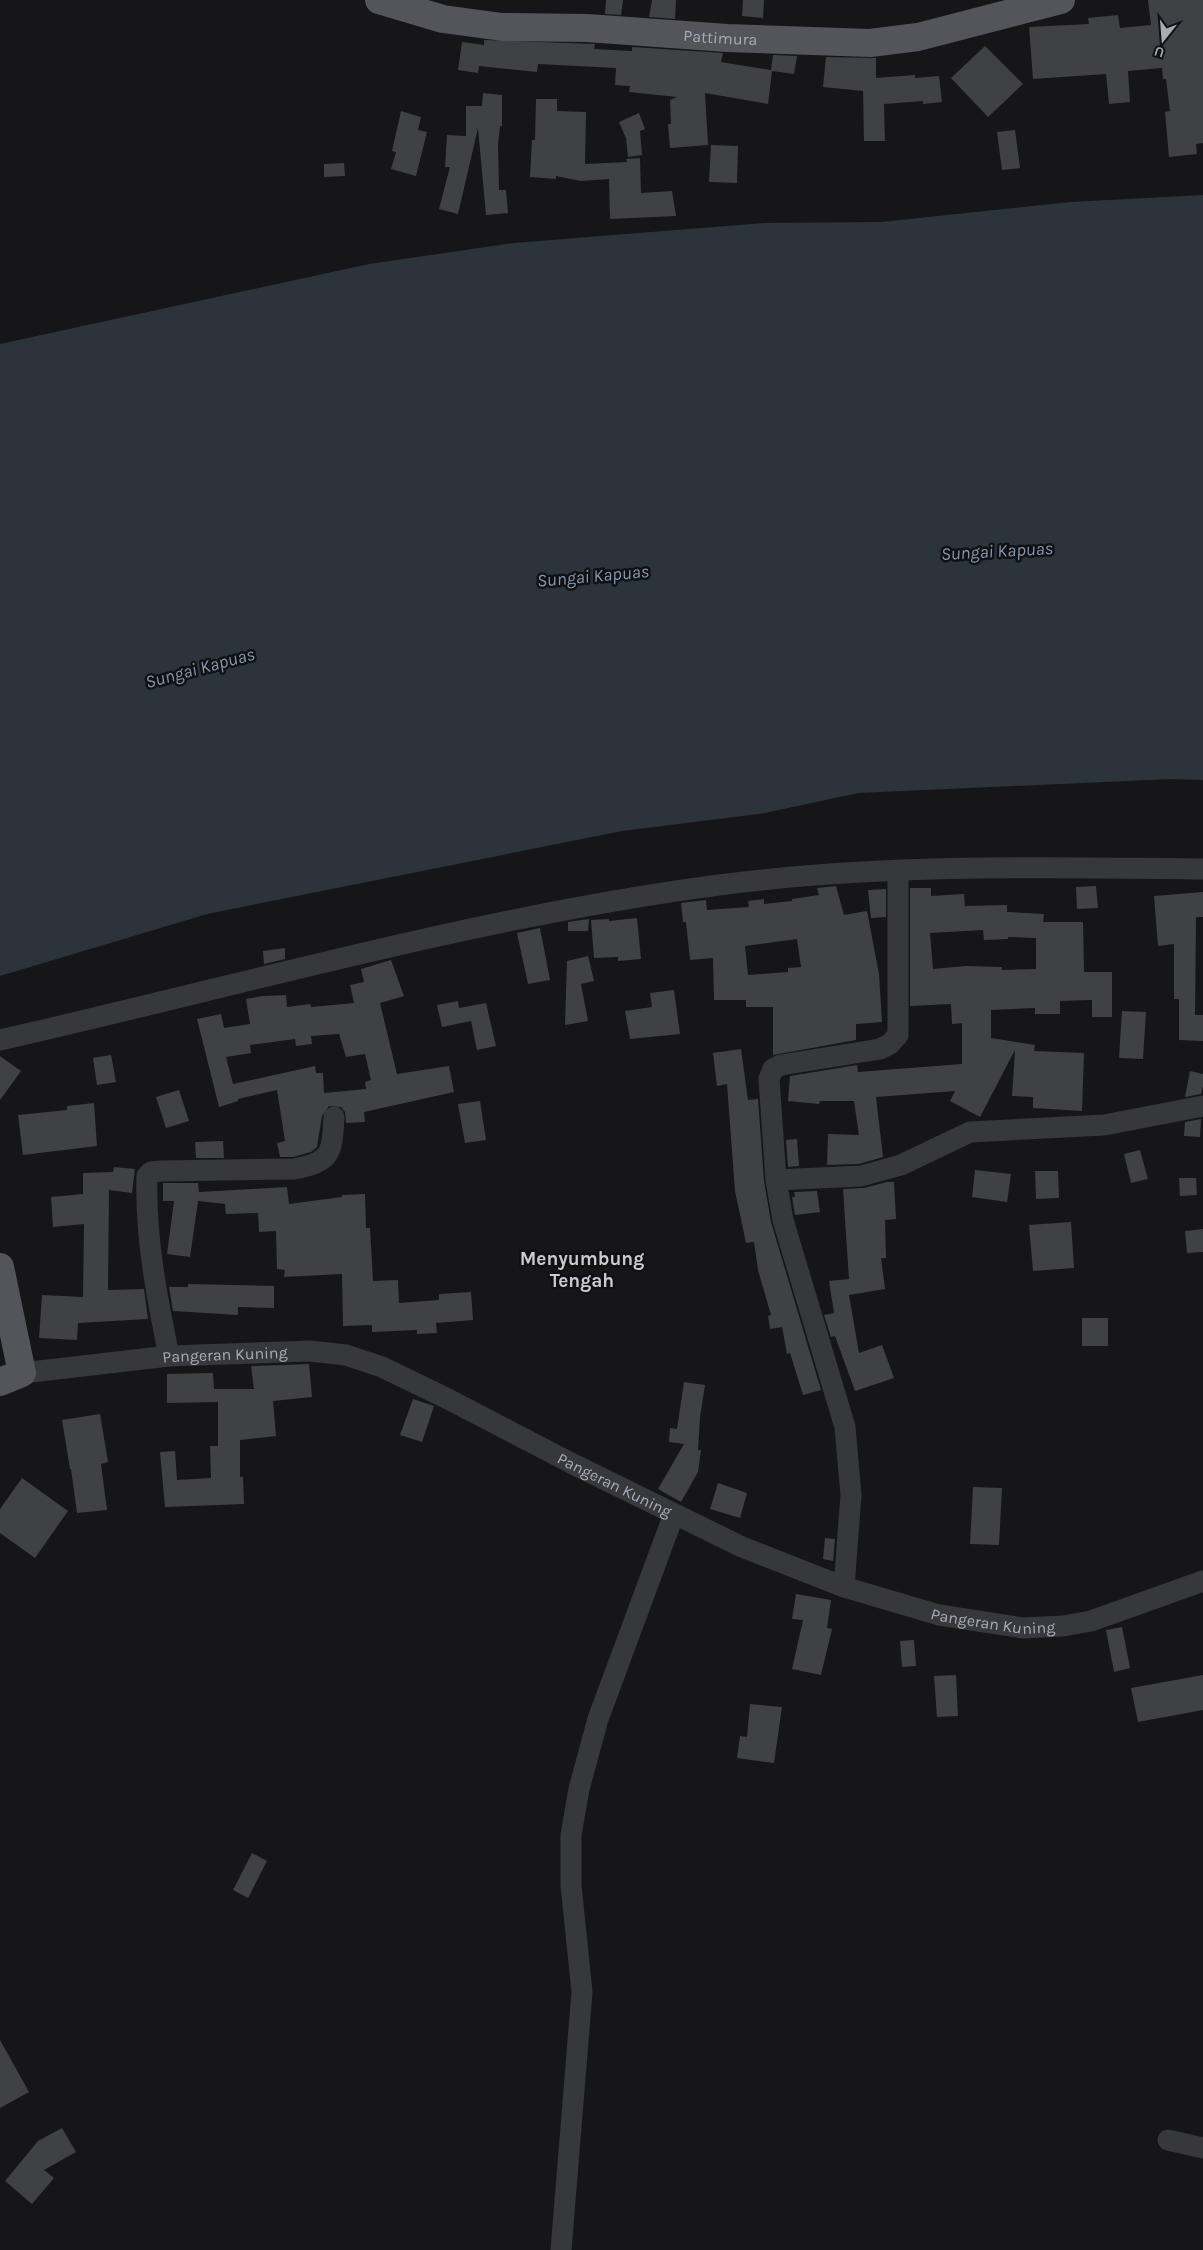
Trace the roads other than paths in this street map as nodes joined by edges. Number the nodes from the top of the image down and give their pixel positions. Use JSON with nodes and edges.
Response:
{"nodes":[{"id":1,"x":379,"y":0,"type":"edge"},
{"id":2,"x":1061,"y":0,"type":"edge"},
{"id":3,"x":1203,"y":869,"type":"edge"},
{"id":4,"x":898,"y":871,"type":"junction"},
{"id":5,"x":0,"y":1040,"type":"edge"},
{"id":6,"x":1203,"y":1106,"type":"edge"},
{"id":7,"x":334,"y":1117,"type":"dead end"},
{"id":8,"x":776,"y":1180,"type":"junction"},
{"id":9,"x":0,"y":1267,"type":"edge"},
{"id":10,"x":169,"y":1356,"type":"junction"},
{"id":11,"x":11,"y":1377,"type":"edge"},
{"id":12,"x":674,"y":1514,"type":"junction"},
{"id":13,"x":1203,"y":1581,"type":"edge"},
{"id":14,"x":844,"y":1587,"type":"junction"},
{"id":15,"x":1168,"y":2140,"type":"dead end"},
{"id":16,"x":1203,"y":2148,"type":"edge"},
{"id":17,"x":561,"y":2250,"type":"edge"}],
"edges":[{"from":1,"to":2,"type":"main road","name":"Pattimura"},
{"from":3,"to":4,"type":"street"},
{"from":4,"to":5,"type":"street"},
{"from":4,"to":8,"type":"street"},
{"from":6,"to":8,"type":"street"},
{"from":7,"to":10,"type":"street"},
{"from":8,"to":14,"type":"street"},
{"from":9,"to":11,"type":"main road"},
{"from":10,"to":11,"type":"street","name":"Pangeran Kuning"},
{"from":10,"to":12,"type":"street","name":"Pangeran Kuning"},
{"from":12,"to":14,"type":"street","name":"Pangeran Kuning"},
{"from":12,"to":17,"type":"street"},
{"from":13,"to":14,"type":"street","name":"Pangeran Kuning"},
{"from":15,"to":16,"type":"street"}]}
